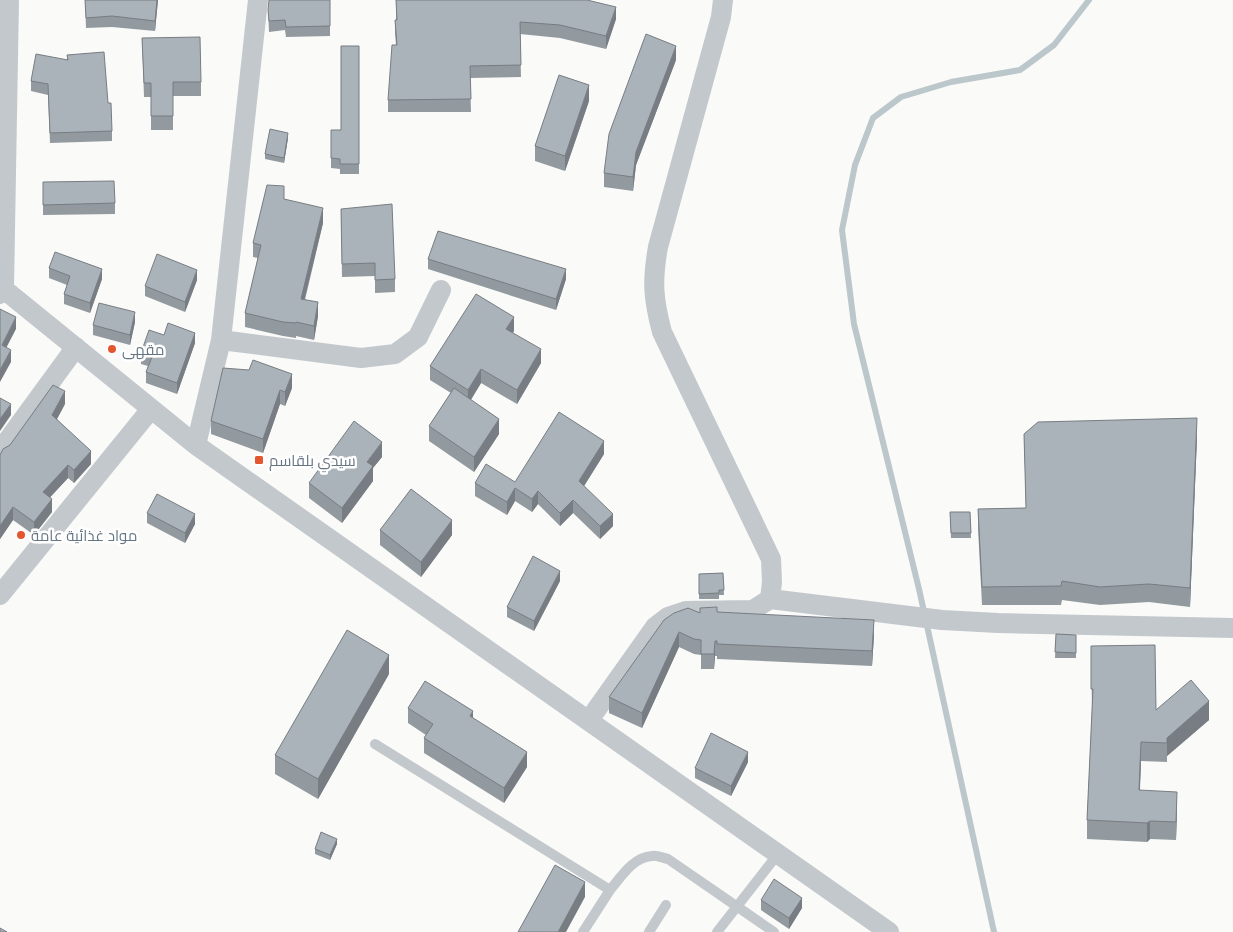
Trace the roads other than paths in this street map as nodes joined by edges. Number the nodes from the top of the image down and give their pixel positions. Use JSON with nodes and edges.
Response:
{"nodes":[{"id":1,"x":9,"y":0,"type":"edge"},
{"id":2,"x":258,"y":0,"type":"edge"},
{"id":3,"x":722,"y":0,"type":"edge"},
{"id":4,"x":1,"y":289,"type":"edge"},
{"id":5,"x":441,"y":290,"type":"dead end"},
{"id":6,"x":222,"y":340,"type":"junction"},
{"id":7,"x":76,"y":347,"type":"junction"},
{"id":8,"x":151,"y":409,"type":"junction"},
{"id":9,"x":7,"y":429,"type":"edge"},
{"id":10,"x":196,"y":446,"type":"junction"},
{"id":11,"x":0,"y":451,"type":"edge"},
{"id":12,"x":0,"y":595,"type":"edge"},
{"id":13,"x":770,"y":599,"type":"junction"},
{"id":14,"x":1233,"y":628,"type":"edge"},
{"id":15,"x":589,"y":720,"type":"junction"},
{"id":16,"x":375,"y":744,"type":"dead end"},
{"id":17,"x":778,"y":854,"type":"junction"},
{"id":18,"x":610,"y":890,"type":"junction"},
{"id":19,"x":666,"y":905,"type":"dead end"},
{"id":20,"x":737,"y":906,"type":"junction"},
{"id":21,"x":583,"y":932,"type":"edge"},
{"id":22,"x":649,"y":932,"type":"edge"},
{"id":23,"x":717,"y":932,"type":"edge"},
{"id":24,"x":774,"y":932,"type":"edge"},
{"id":25,"x":889,"y":932,"type":"edge"}],
"edges":[{"from":1,"to":4,"type":"street"},
{"from":2,"to":6,"type":"street"},
{"from":3,"to":13,"type":"street"},
{"from":4,"to":7,"type":"street"},
{"from":5,"to":6,"type":"street"},
{"from":6,"to":10,"type":"street"},
{"from":7,"to":8,"type":"street"},
{"from":7,"to":9,"type":"street"},
{"from":8,"to":10,"type":"street"},
{"from":8,"to":12,"type":"street"},
{"from":9,"to":11,"type":"street"},
{"from":10,"to":15,"type":"street"},
{"from":13,"to":14,"type":"street"},
{"from":13,"to":15,"type":"street"},
{"from":15,"to":17,"type":"street"},
{"from":16,"to":18,"type":"lane"},
{"from":17,"to":20,"type":"lane"},
{"from":17,"to":25,"type":"street"},
{"from":18,"to":20,"type":"lane"},
{"from":18,"to":21,"type":"lane"},
{"from":19,"to":22,"type":"lane"},
{"from":20,"to":23,"type":"lane"},
{"from":20,"to":24,"type":"lane"}]}
